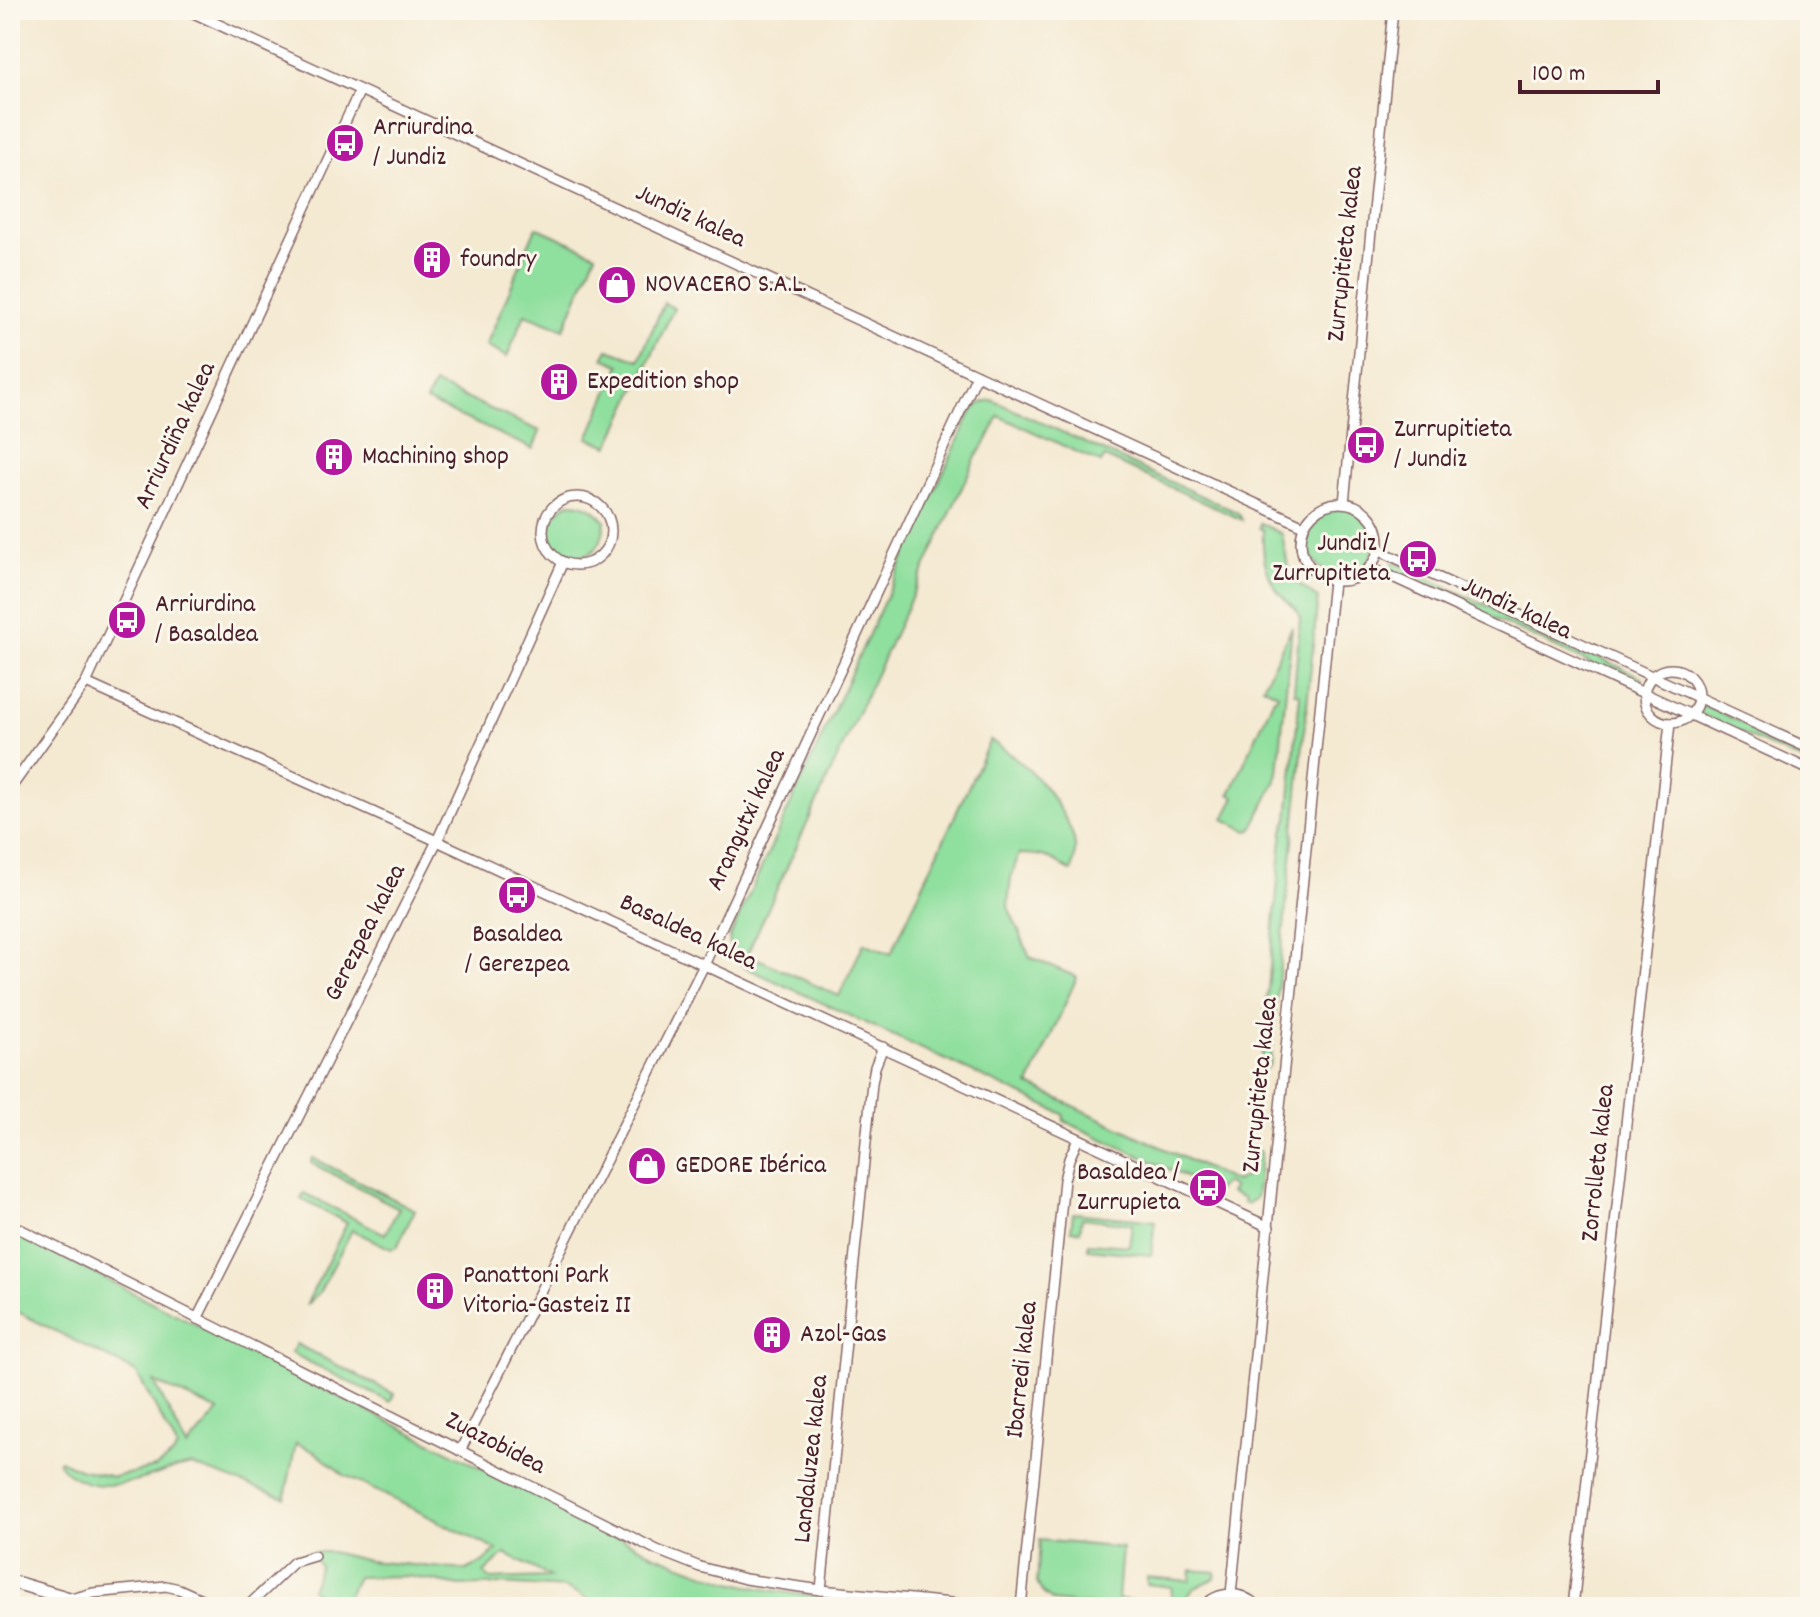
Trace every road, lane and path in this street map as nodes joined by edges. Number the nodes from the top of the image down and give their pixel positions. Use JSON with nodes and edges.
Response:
{"nodes":[{"id":1,"x":187,"y":10,"type":"edge"},
{"id":2,"x":1393,"y":10,"type":"edge"},
{"id":3,"x":360,"y":90,"type":"junction"},
{"id":4,"x":977,"y":375,"type":"junction"},
{"id":5,"x":1344,"y":503,"type":"junction"},
{"id":6,"x":1304,"y":526,"type":"junction"},
{"id":7,"x":1379,"y":548,"type":"junction"},
{"id":8,"x":563,"y":562,"type":"junction"},
{"id":9,"x":1369,"y":569,"type":"junction"},
{"id":10,"x":1333,"y":581,"type":"junction"},
{"id":11,"x":1651,"y":676,"type":"junction"},
{"id":12,"x":86,"y":683,"type":"junction"},
{"id":13,"x":1644,"y":693,"type":"junction"},
{"id":14,"x":1698,"y":698,"type":"junction"},
{"id":15,"x":1691,"y":715,"type":"junction"},
{"id":16,"x":1670,"y":723,"type":"junction"},
{"id":17,"x":1810,"y":749,"type":"edge"},
{"id":18,"x":1810,"y":770,"type":"edge"},
{"id":19,"x":10,"y":789,"type":"edge"},
{"id":20,"x":437,"y":841,"type":"junction"},
{"id":21,"x":704,"y":965,"type":"junction"},
{"id":22,"x":883,"y":1047,"type":"junction"},
{"id":23,"x":1078,"y":1139,"type":"junction"},
{"id":24,"x":10,"y":1224,"type":"edge"},
{"id":25,"x":1269,"y":1227,"type":"junction"},
{"id":26,"x":197,"y":1319,"type":"junction"},
{"id":27,"x":460,"y":1451,"type":"junction"},
{"id":28,"x":314,"y":1556,"type":"dead end"},
{"id":29,"x":10,"y":1581,"type":"edge"},
{"id":30,"x":821,"y":1590,"type":"junction"},
{"id":31,"x":1231,"y":1594,"type":"junction"},
{"id":32,"x":71,"y":1599,"type":"junction"},
{"id":33,"x":86,"y":1607,"type":"edge"},
{"id":34,"x":219,"y":1607,"type":"edge"},
{"id":35,"x":247,"y":1607,"type":"edge"},
{"id":36,"x":991,"y":1607,"type":"edge"},
{"id":37,"x":1021,"y":1607,"type":"edge"},
{"id":38,"x":1203,"y":1607,"type":"edge"},
{"id":39,"x":1258,"y":1607,"type":"edge"},
{"id":40,"x":1573,"y":1607,"type":"edge"}],
"edges":[{"from":1,"to":3,"type":"street","name":"Jundiz kalea"},
{"from":2,"to":5,"type":"street","name":"Zurrupitieta kalea"},
{"from":3,"to":4,"type":"street","name":"Jundiz kalea"},
{"from":3,"to":12,"type":"street","name":"Arriurdiña kalea"},
{"from":4,"to":6,"type":"street","name":"Jundiz kalea"},
{"from":4,"to":21,"type":"street","name":"Arangutxi kalea"},
{"from":5,"to":6,"type":"street"},
{"from":5,"to":7,"type":"street"},
{"from":6,"to":10,"type":"street"},
{"from":7,"to":9,"type":"street"},
{"from":7,"to":11,"type":"street","name":"Jundiz kalea"},
{"from":8,"to":8,"type":"street"},
{"from":8,"to":20,"type":"street","name":"Gerezpea kalea"},
{"from":9,"to":10,"type":"street"},
{"from":9,"to":13,"type":"street","name":"Jundiz kalea"},
{"from":10,"to":25,"type":"street","name":"Zurrupitieta kalea"},
{"from":11,"to":13,"type":"street"},
{"from":11,"to":14,"type":"street","name":"Jundiz kalea"},
{"from":11,"to":14,"type":"street","name":"Jundiz kalea"},
{"from":12,"to":19,"type":"street","name":"Arriurdiña kalea"},
{"from":12,"to":20,"type":"street","name":"Basaldea kalea"},
{"from":13,"to":15,"type":"street","name":"Jundiz kalea"},
{"from":13,"to":16,"type":"street","name":"Jundiz kalea"},
{"from":14,"to":15,"type":"street"},
{"from":14,"to":17,"type":"street","name":"Jundiz kalea"},
{"from":15,"to":16,"type":"street"},
{"from":15,"to":18,"type":"street","name":"Jundiz kalea"},
{"from":16,"to":40,"type":"street","name":"Zorrolleta kalea"},
{"from":20,"to":21,"type":"street","name":"Basaldea kalea"},
{"from":20,"to":26,"type":"street","name":"Gerezpea kalea"},
{"from":21,"to":22,"type":"street","name":"Basaldea kalea"},
{"from":21,"to":27,"type":"street","name":"Arangutxi kalea"},
{"from":22,"to":23,"type":"street","name":"Basaldea kalea"},
{"from":22,"to":30,"type":"street","name":"Landaluzea kalea"},
{"from":23,"to":25,"type":"street","name":"Basaldea kalea"},
{"from":23,"to":37,"type":"street","name":"Ibarredi kalea"},
{"from":24,"to":26,"type":"street","name":"Zuazobidea"},
{"from":25,"to":31,"type":"street","name":"Zurrupitieta kalea"},
{"from":26,"to":27,"type":"street","name":"Zuazobidea"},
{"from":27,"to":30,"type":"street","name":"Zuazobidea"},
{"from":28,"to":35,"type":"street"},
{"from":29,"to":32,"type":"street"},
{"from":30,"to":36,"type":"street","name":"Zuazobidea"},
{"from":31,"to":38,"type":"street"},
{"from":31,"to":39,"type":"street"},
{"from":32,"to":33,"type":"street"},
{"from":32,"to":34,"type":"street"}]}
